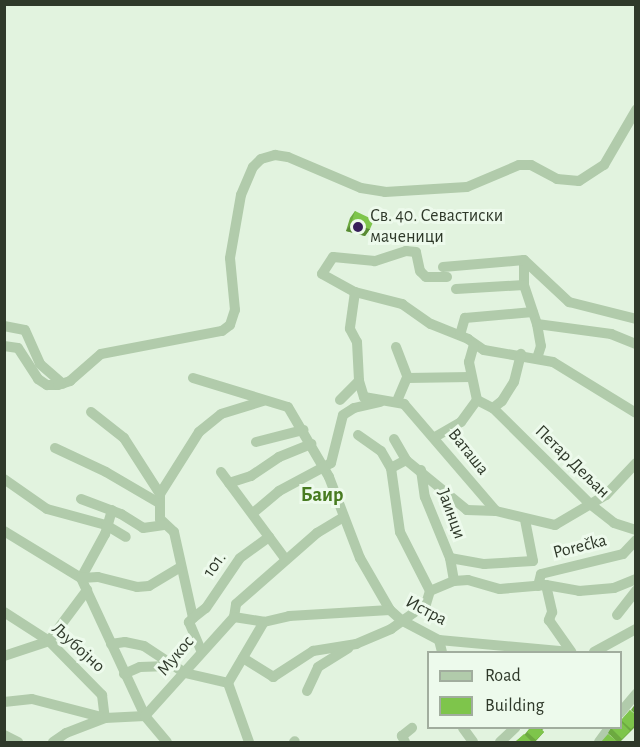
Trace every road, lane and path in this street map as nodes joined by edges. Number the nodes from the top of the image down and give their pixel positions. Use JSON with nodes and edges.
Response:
{"nodes":[{"id":1,"x":636,"y":110,"type":"edge"},
{"id":2,"x":524,"y":260,"type":"junction"},
{"id":3,"x":524,"y":285,"type":"junction"},
{"id":4,"x":456,"y":290,"type":"dead end"},
{"id":5,"x":355,"y":292,"type":"junction"},
{"id":6,"x":532,"y":312,"type":"junction"},
{"id":7,"x":636,"y":319,"type":"edge"},
{"id":8,"x":537,"y":324,"type":"junction"},
{"id":9,"x":4,"y":326,"type":"edge"},
{"id":10,"x":636,"y":334,"type":"edge"},
{"id":11,"x":460,"y":335,"type":"junction"},
{"id":12,"x":624,"y":338,"type":"junction"},
{"id":13,"x":636,"y":344,"type":"edge"},
{"id":14,"x":474,"y":345,"type":"junction"},
{"id":15,"x":4,"y":346,"type":"edge"},
{"id":16,"x":396,"y":347,"type":"dead end"},
{"id":17,"x":521,"y":354,"type":"junction"},
{"id":18,"x":537,"y":358,"type":"junction"},
{"id":19,"x":471,"y":377,"type":"junction"},
{"id":20,"x":193,"y":378,"type":"dead end"},
{"id":21,"x":408,"y":378,"type":"junction"},
{"id":22,"x":359,"y":381,"type":"junction"},
{"id":23,"x":63,"y":384,"type":"junction"},
{"id":24,"x":339,"y":400,"type":"dead end"},
{"id":25,"x":477,"y":400,"type":"junction"},
{"id":26,"x":264,"y":401,"type":"junction"},
{"id":27,"x":393,"y":401,"type":"junction"},
{"id":28,"x":493,"y":408,"type":"junction"},
{"id":29,"x":91,"y":412,"type":"dead end"},
{"id":30,"x":636,"y":412,"type":"edge"},
{"id":31,"x":303,"y":430,"type":"junction"},
{"id":32,"x":358,"y":435,"type":"dead end"},
{"id":33,"x":435,"y":437,"type":"junction"},
{"id":34,"x":393,"y":438,"type":"dead end"},
{"id":35,"x":256,"y":442,"type":"dead end"},
{"id":36,"x":310,"y":444,"type":"junction"},
{"id":37,"x":55,"y":448,"type":"dead end"},
{"id":38,"x":406,"y":460,"type":"junction"},
{"id":39,"x":636,"y":463,"type":"edge"},
{"id":40,"x":327,"y":465,"type":"junction"},
{"id":41,"x":391,"y":468,"type":"junction"},
{"id":42,"x":421,"y":470,"type":"junction"},
{"id":43,"x":221,"y":472,"type":"dead end"},
{"id":44,"x":4,"y":479,"type":"edge"},
{"id":45,"x":230,"y":483,"type":"junction"},
{"id":46,"x":81,"y":499,"type":"dead end"},
{"id":47,"x":159,"y":499,"type":"junction"},
{"id":48,"x":590,"y":504,"type":"junction"},
{"id":49,"x":112,"y":510,"type":"junction"},
{"id":50,"x":496,"y":511,"type":"junction"},
{"id":51,"x":252,"y":513,"type":"junction"},
{"id":52,"x":344,"y":517,"type":"junction"},
{"id":53,"x":525,"y":520,"type":"junction"},
{"id":54,"x":106,"y":525,"type":"junction"},
{"id":55,"x":164,"y":525,"type":"junction"},
{"id":56,"x":636,"y":530,"type":"edge"},
{"id":57,"x":4,"y":531,"type":"edge"},
{"id":58,"x":126,"y":537,"type":"dead end"},
{"id":59,"x":269,"y":537,"type":"junction"},
{"id":60,"x":636,"y":540,"type":"edge"},
{"id":61,"x":450,"y":558,"type":"junction"},
{"id":62,"x":286,"y":561,"type":"junction"},
{"id":63,"x":179,"y":568,"type":"junction"},
{"id":64,"x":81,"y":578,"type":"junction"},
{"id":65,"x":636,"y":579,"type":"edge"},
{"id":66,"x":454,"y":580,"type":"junction"},
{"id":67,"x":542,"y":586,"type":"junction"},
{"id":68,"x":87,"y":590,"type":"junction"},
{"id":69,"x":430,"y":591,"type":"junction"},
{"id":70,"x":636,"y":591,"type":"edge"},
{"id":71,"x":390,"y":610,"type":"junction"},
{"id":72,"x":6,"y":615,"type":"edge"},
{"id":73,"x":617,"y":615,"type":"dead end"},
{"id":74,"x":234,"y":617,"type":"junction"},
{"id":75,"x":194,"y":618,"type":"junction"},
{"id":76,"x":401,"y":620,"type":"junction"},
{"id":77,"x":264,"y":622,"type":"junction"},
{"id":78,"x":636,"y":629,"type":"edge"},
{"id":79,"x":439,"y":640,"type":"junction"},
{"id":80,"x":49,"y":641,"type":"junction"},
{"id":81,"x":111,"y":644,"type":"junction"},
{"id":82,"x":356,"y":644,"type":"junction"},
{"id":83,"x":201,"y":650,"type":"junction"},
{"id":84,"x":442,"y":651,"type":"edge"},
{"id":85,"x":559,"y":651,"type":"edge"},
{"id":86,"x":569,"y":651,"type":"edge"},
{"id":87,"x":596,"y":651,"type":"edge"},
{"id":88,"x":4,"y":656,"type":"edge"},
{"id":89,"x":243,"y":658,"type":"junction"},
{"id":90,"x":169,"y":666,"type":"junction"},
{"id":91,"x":186,"y":673,"type":"junction"},
{"id":92,"x":124,"y":674,"type":"junction"},
{"id":93,"x":228,"y":683,"type":"junction"},
{"id":94,"x":307,"y":691,"type":"dead end"},
{"id":95,"x":636,"y":694,"type":"edge"},
{"id":96,"x":4,"y":702,"type":"edge"},
{"id":97,"x":622,"y":712,"type":"edge"},
{"id":98,"x":145,"y":716,"type":"junction"},
{"id":99,"x":105,"y":718,"type":"junction"},
{"id":100,"x":412,"y":728,"type":"dead end"},
{"id":101,"x":464,"y":729,"type":"edge"},
{"id":102,"x":514,"y":729,"type":"edge"},
{"id":103,"x":608,"y":729,"type":"edge"},
{"id":104,"x":4,"y":735,"type":"edge"},
{"id":105,"x":18,"y":742,"type":"edge"},
{"id":106,"x":53,"y":742,"type":"edge"},
{"id":107,"x":167,"y":742,"type":"edge"},
{"id":108,"x":249,"y":742,"type":"edge"},
{"id":109,"x":405,"y":742,"type":"edge"},
{"id":110,"x":473,"y":742,"type":"edge"},
{"id":111,"x":500,"y":742,"type":"edge"},
{"id":112,"x":598,"y":742,"type":"edge"}],
"edges":[{"from":1,"to":23,"type":"street"},
{"from":2,"to":3,"type":"street"},
{"from":2,"to":5,"type":"street"},
{"from":2,"to":7,"type":"street"},
{"from":3,"to":4,"type":"street"},
{"from":3,"to":6,"type":"street"},
{"from":5,"to":11,"type":"street"},
{"from":5,"to":22,"type":"street"},
{"from":6,"to":8,"type":"street"},
{"from":6,"to":11,"type":"street"},
{"from":8,"to":12,"type":"street"},
{"from":8,"to":18,"type":"street"},
{"from":9,"to":23,"type":"street"},
{"from":10,"to":12,"type":"street"},
{"from":11,"to":14,"type":"street"},
{"from":12,"to":13,"type":"street"},
{"from":14,"to":17,"type":"street"},
{"from":14,"to":19,"type":"street"},
{"from":15,"to":23,"type":"street"},
{"from":16,"to":21,"type":"street"},
{"from":17,"to":18,"type":"street"},
{"from":17,"to":28,"type":"street"},
{"from":18,"to":30,"type":"street"},
{"from":19,"to":21,"type":"street"},
{"from":19,"to":25,"type":"street"},
{"from":20,"to":26,"type":"street","name":"Истра"},
{"from":21,"to":27,"type":"street"},
{"from":22,"to":24,"type":"street"},
{"from":22,"to":27,"type":"street","name":"Ваташа"},
{"from":25,"to":28,"type":"street","name":"Петар Дељан"},
{"from":25,"to":33,"type":"street"},
{"from":26,"to":31,"type":"street","name":"Истра"},
{"from":26,"to":47,"type":"street"},
{"from":27,"to":33,"type":"street","name":"Ваташа"},
{"from":27,"to":40,"type":"street"},
{"from":28,"to":48,"type":"street","name":"Петар Дељан"},
{"from":29,"to":47,"type":"street"},
{"from":31,"to":35,"type":"street"},
{"from":31,"to":36,"type":"street","name":"Истра"},
{"from":32,"to":41,"type":"street"},
{"from":33,"to":50,"type":"street","name":"Ваташа"},
{"from":34,"to":38,"type":"street"},
{"from":36,"to":40,"type":"street","name":"Истра"},
{"from":36,"to":45,"type":"street"},
{"from":37,"to":47,"type":"street"},
{"from":38,"to":41,"type":"street"},
{"from":38,"to":42,"type":"street"},
{"from":39,"to":48,"type":"street"},
{"from":40,"to":51,"type":"street"},
{"from":40,"to":52,"type":"street","name":"Истра"},
{"from":41,"to":69,"type":"street"},
{"from":42,"to":50,"type":"street"},
{"from":42,"to":61,"type":"street","name":"Јаинци"},
{"from":43,"to":45,"type":"street"},
{"from":44,"to":54,"type":"street"},
{"from":45,"to":51,"type":"street"},
{"from":46,"to":49,"type":"street"},
{"from":47,"to":55,"type":"street"},
{"from":48,"to":53,"type":"street"},
{"from":48,"to":56,"type":"street","name":"Петар Дељан"},
{"from":49,"to":54,"type":"street"},
{"from":49,"to":55,"type":"street"},
{"from":50,"to":53,"type":"street"},
{"from":51,"to":59,"type":"street"},
{"from":52,"to":62,"type":"street","name":"Мукос"},
{"from":52,"to":71,"type":"street","name":"Истра"},
{"from":53,"to":61,"type":"street","name":"Јаинци"},
{"from":54,"to":58,"type":"street"},
{"from":54,"to":64,"type":"street"},
{"from":55,"to":63,"type":"street"},
{"from":57,"to":64,"type":"street"},
{"from":59,"to":62,"type":"street"},
{"from":59,"to":75,"type":"street","name":"101."},
{"from":60,"to":67,"type":"street","name":"Porečka"},
{"from":61,"to":66,"type":"street"},
{"from":62,"to":74,"type":"street","name":"Мукос"},
{"from":63,"to":64,"type":"street"},
{"from":63,"to":75,"type":"street"},
{"from":64,"to":68,"type":"street"},
{"from":65,"to":67,"type":"street"},
{"from":66,"to":67,"type":"street"},
{"from":66,"to":69,"type":"street"},
{"from":67,"to":86,"type":"street"},
{"from":68,"to":80,"type":"street"},
{"from":68,"to":81,"type":"street"},
{"from":69,"to":76,"type":"street"},
{"from":70,"to":73,"type":"street"},
{"from":71,"to":76,"type":"street","name":"Истра"},
{"from":71,"to":77,"type":"street"},
{"from":72,"to":80,"type":"street","name":"Љубојно"},
{"from":74,"to":77,"type":"street"},
{"from":74,"to":83,"type":"street","name":"Мукос"},
{"from":75,"to":83,"type":"street"},
{"from":76,"to":79,"type":"street","name":"Истра"},
{"from":76,"to":82,"type":"street"},
{"from":77,"to":89,"type":"street"},
{"from":78,"to":87,"type":"street"},
{"from":79,"to":84,"type":"street"},
{"from":79,"to":85,"type":"street","name":"Истра"},
{"from":80,"to":88,"type":"street"},
{"from":80,"to":99,"type":"street","name":"Љубојно"},
{"from":81,"to":90,"type":"street"},
{"from":81,"to":92,"type":"street"},
{"from":82,"to":89,"type":"street"},
{"from":82,"to":94,"type":"street"},
{"from":83,"to":91,"type":"street","name":"Мукос"},
{"from":89,"to":93,"type":"street"},
{"from":90,"to":91,"type":"street"},
{"from":90,"to":92,"type":"street"},
{"from":91,"to":93,"type":"street"},
{"from":91,"to":98,"type":"street","name":"Мукос"},
{"from":92,"to":98,"type":"street"},
{"from":93,"to":108,"type":"street"},
{"from":95,"to":97,"type":"street"},
{"from":96,"to":99,"type":"street"},
{"from":98,"to":99,"type":"street"},
{"from":98,"to":107,"type":"street"},
{"from":99,"to":106,"type":"street"},
{"from":100,"to":109,"type":"street"},
{"from":101,"to":110,"type":"street"},
{"from":102,"to":111,"type":"street"},
{"from":103,"to":112,"type":"street"},
{"from":104,"to":105,"type":"street"}]}
